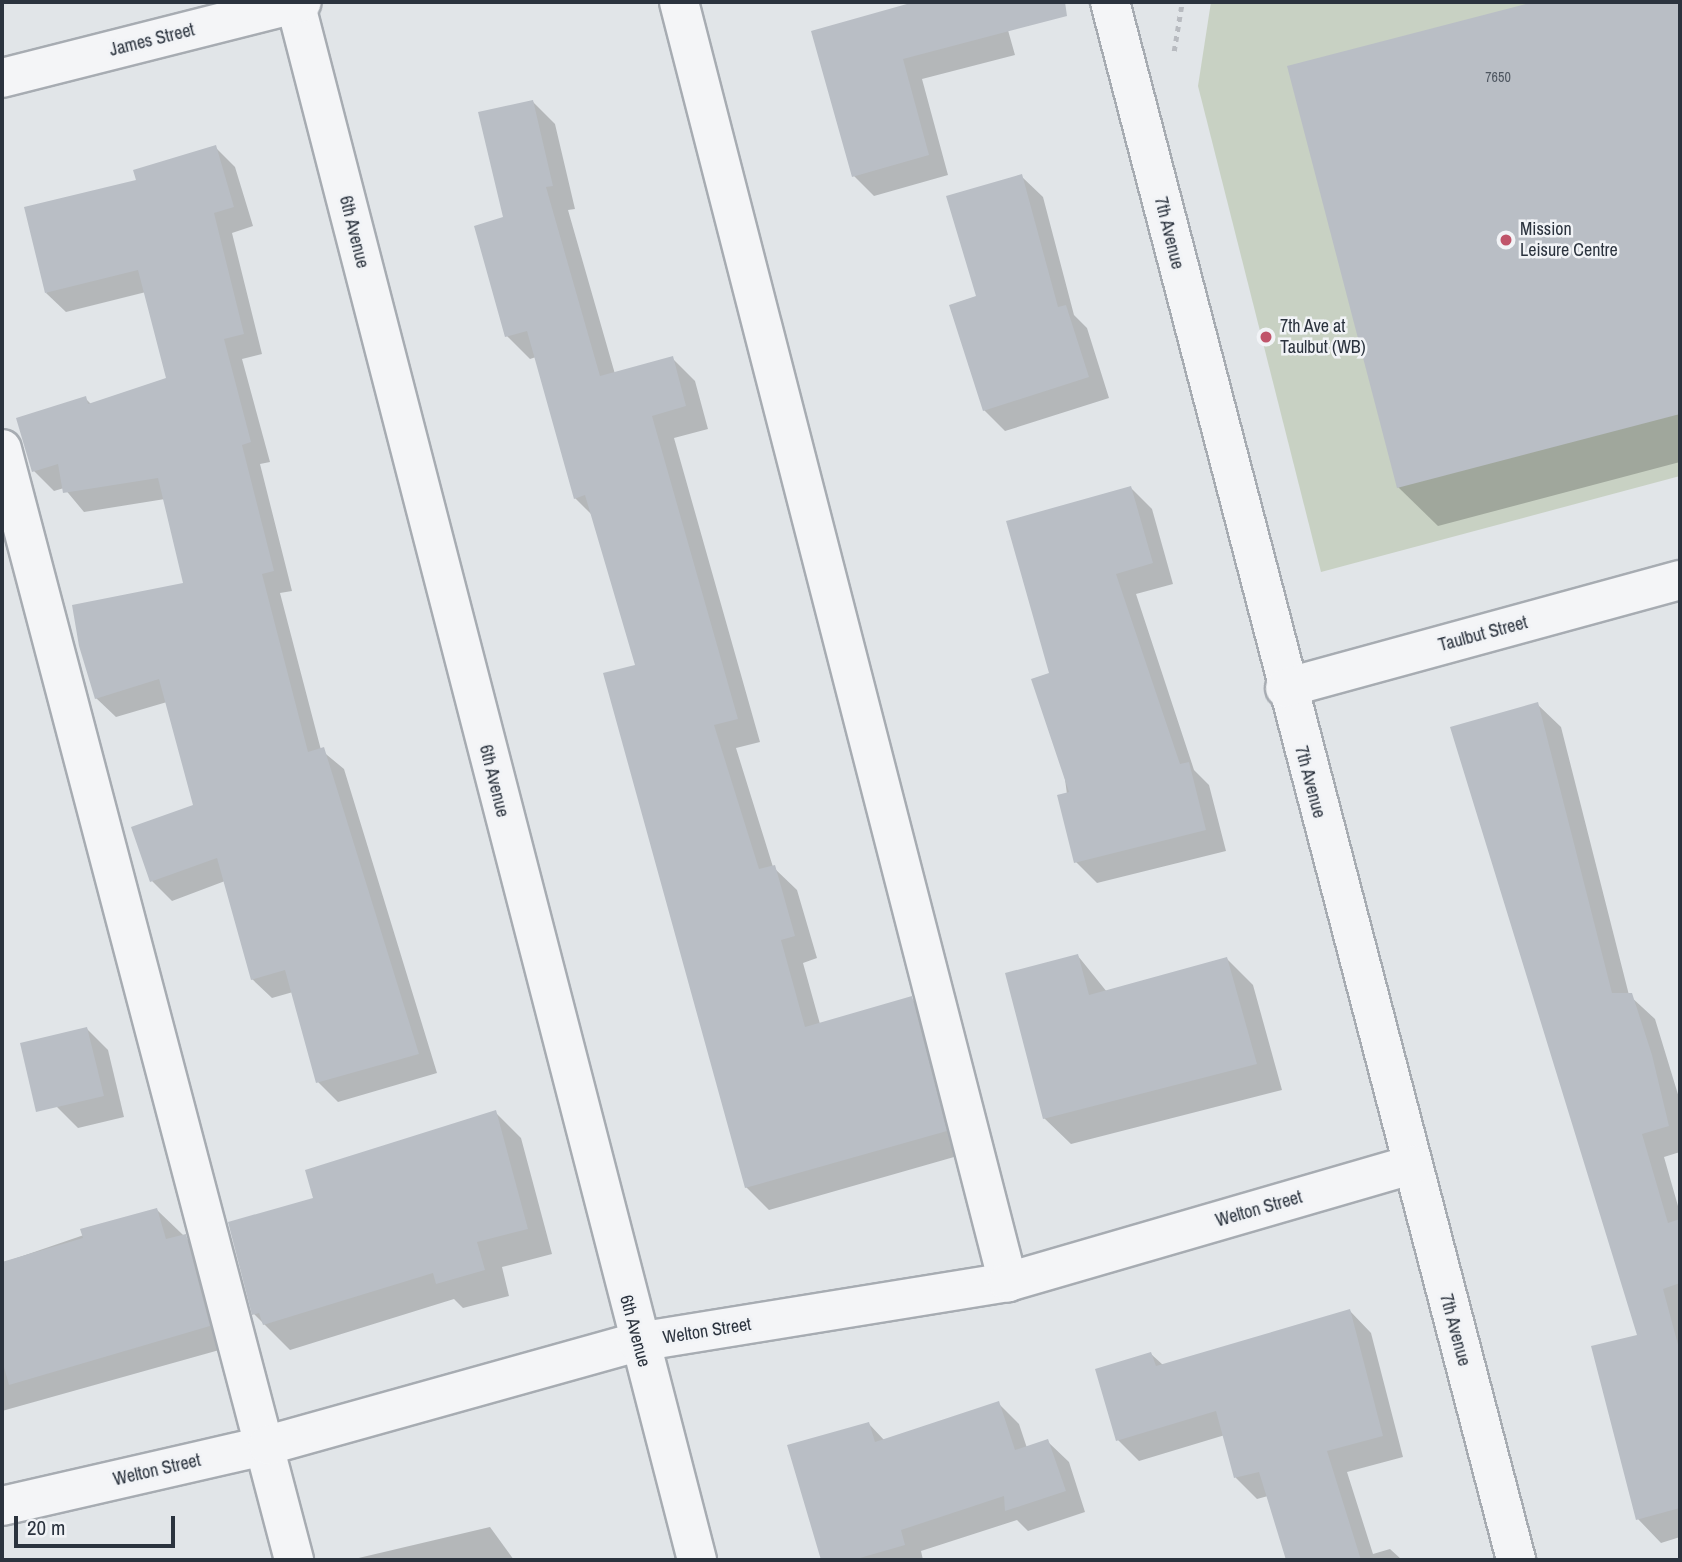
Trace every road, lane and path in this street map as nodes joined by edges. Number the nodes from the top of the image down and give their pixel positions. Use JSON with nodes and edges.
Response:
{"nodes":[{"id":1,"x":298,"y":2,"type":"edge"},
{"id":2,"x":680,"y":2,"type":"edge"},
{"id":3,"x":1111,"y":2,"type":"edge"},
{"id":4,"x":2,"y":78,"type":"edge"},
{"id":5,"x":2,"y":449,"type":"edge"},
{"id":6,"x":1680,"y":580,"type":"edge"},
{"id":7,"x":1285,"y":688,"type":"junction"},
{"id":8,"x":1412,"y":1165,"type":"junction"},
{"id":9,"x":1008,"y":1282,"type":"junction"},
{"id":10,"x":638,"y":1342,"type":"junction"},
{"id":11,"x":268,"y":1445,"type":"junction"},
{"id":12,"x":2,"y":1506,"type":"edge"},
{"id":13,"x":294,"y":1560,"type":"edge"},
{"id":14,"x":697,"y":1560,"type":"edge"},
{"id":15,"x":1516,"y":1560,"type":"edge"}],
"edges":[{"from":1,"to":4,"type":"street","name":"James Street"},
{"from":1,"to":10,"type":"street","name":"6th Avenue"},
{"from":2,"to":9,"type":"street"},
{"from":3,"to":7,"type":"street","name":"7th Avenue"},
{"from":5,"to":11,"type":"street"},
{"from":6,"to":7,"type":"street","name":"Taulbut Street"},
{"from":7,"to":8,"type":"street","name":"7th Avenue"},
{"from":8,"to":9,"type":"street","name":"Welton Street"},
{"from":8,"to":15,"type":"street","name":"7th Avenue"},
{"from":9,"to":10,"type":"street","name":"Welton Street"},
{"from":10,"to":11,"type":"street","name":"Welton Street"},
{"from":10,"to":14,"type":"street","name":"6th Avenue"},
{"from":11,"to":12,"type":"street","name":"Welton Street"},
{"from":11,"to":13,"type":"street"}]}
